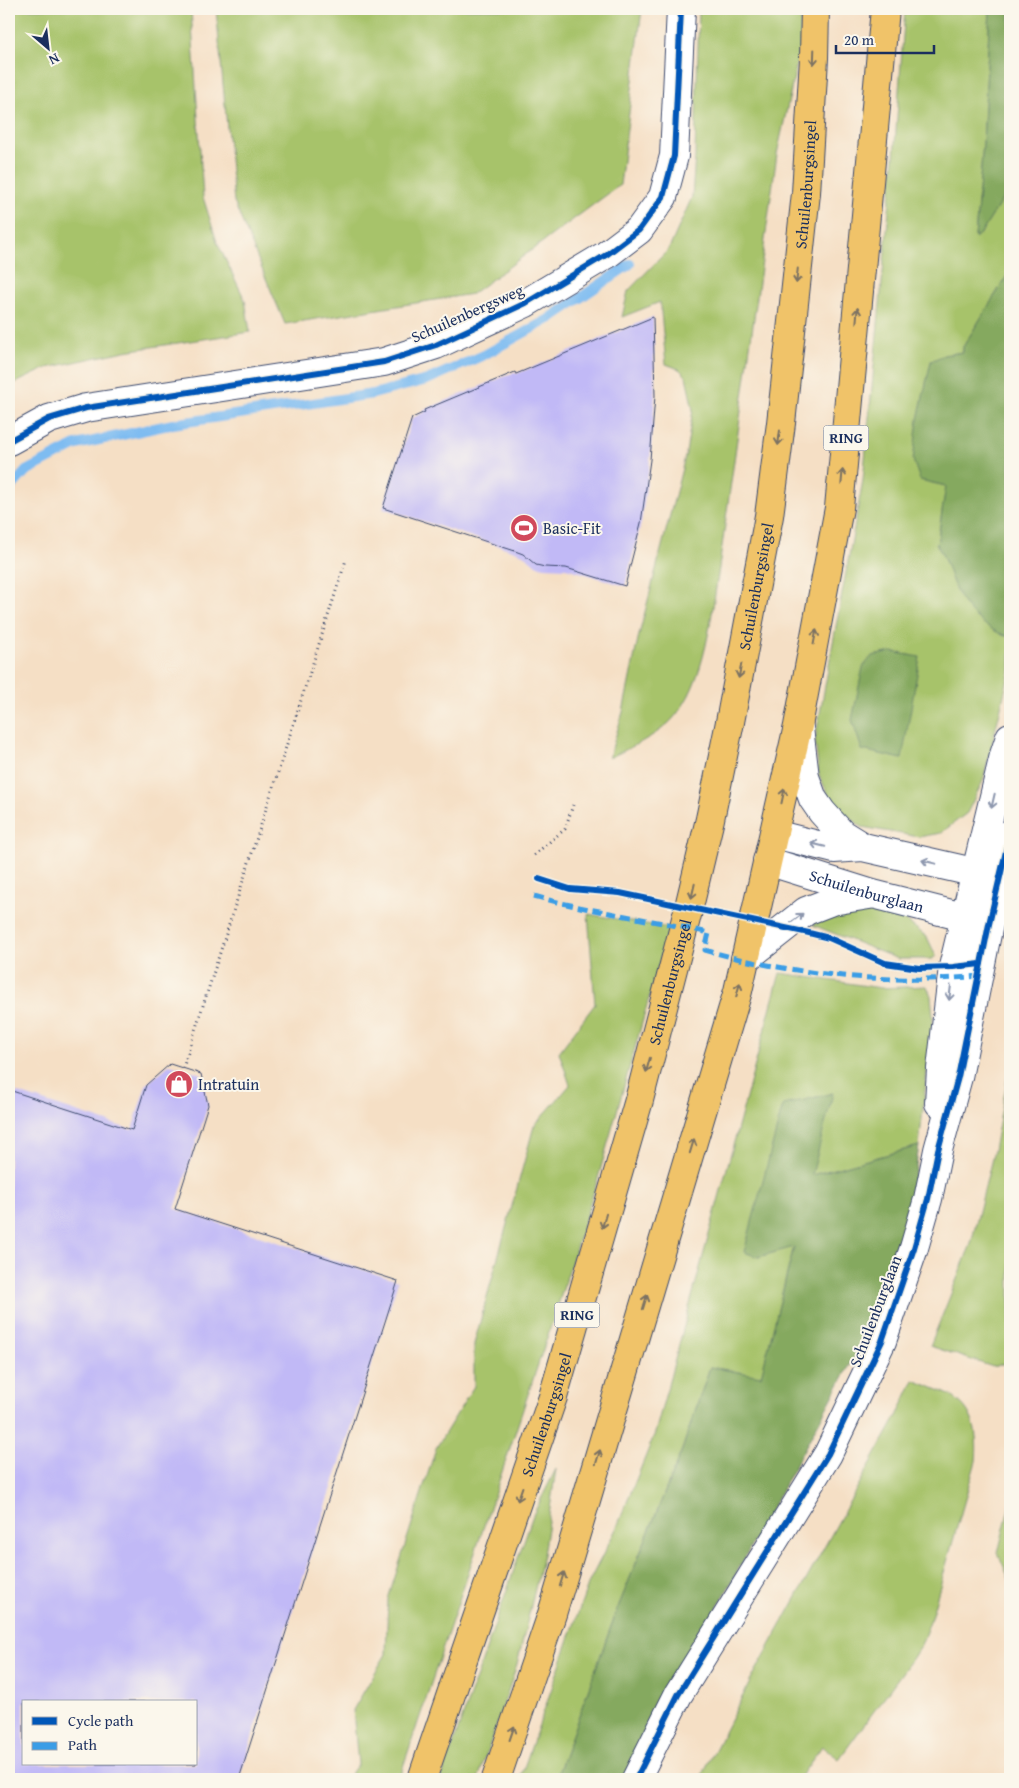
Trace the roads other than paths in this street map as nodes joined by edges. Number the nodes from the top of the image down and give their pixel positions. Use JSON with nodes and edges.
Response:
{"nodes":[{"id":1,"x":681,"y":9,"type":"edge"},
{"id":2,"x":815,"y":9,"type":"edge"},
{"id":3,"x":885,"y":9,"type":"edge"},
{"id":4,"x":9,"y":441,"type":"edge"},
{"id":5,"x":798,"y":726,"type":"junction"},
{"id":6,"x":1010,"y":737,"type":"edge"},
{"id":7,"x":774,"y":834,"type":"junction"},
{"id":8,"x":1010,"y":834,"type":"edge"},
{"id":9,"x":863,"y":847,"type":"junction"},
{"id":10,"x":767,"y":860,"type":"junction"},
{"id":11,"x":989,"y":876,"type":"junction"},
{"id":12,"x":873,"y":894,"type":"junction"},
{"id":13,"x":978,"y":921,"type":"junction"},
{"id":14,"x":745,"y":959,"type":"junction"},
{"id":15,"x":422,"y":1779,"type":"edge"},
{"id":16,"x":496,"y":1779,"type":"edge"},
{"id":17,"x":636,"y":1779,"type":"edge"}],
"edges":[{"from":1,"to":4,"type":"street","name":"Schuilenbergsweg"},
{"from":2,"to":15,"type":"main road","name":"Schuilenburgsingel","number":"RING","one_way":true},
{"from":5,"to":3,"type":"main road","number":"RING","one_way":true},
{"from":7,"to":5,"type":"main road","number":"RING","one_way":true},
{"from":5,"to":9,"type":"street","name":"Schuilenburglaan"},
{"from":6,"to":11,"type":"street","name":"Schuilenburglaan","one_way":true},
{"from":9,"to":7,"type":"street","name":"Schuilenburglaan","one_way":true},
{"from":7,"to":10,"type":"main road","number":"RING"},
{"from":8,"to":11,"type":"street","name":"Schuilenburglaan"},
{"from":11,"to":9,"type":"street","name":"Schuilenburglaan","one_way":true},
{"from":10,"to":12,"type":"street","name":"Schuilenburglaan"},
{"from":10,"to":14,"type":"main road","number":"RING"},
{"from":11,"to":13,"type":"street","name":"Schuilenburglaan"},
{"from":12,"to":13,"type":"street","name":"Schuilenburglaan"},
{"from":14,"to":12,"type":"street","one_way":true},
{"from":13,"to":17,"type":"street","name":"Schuilenburglaan"},
{"from":16,"to":14,"type":"main road","number":"RING","one_way":true}]}
